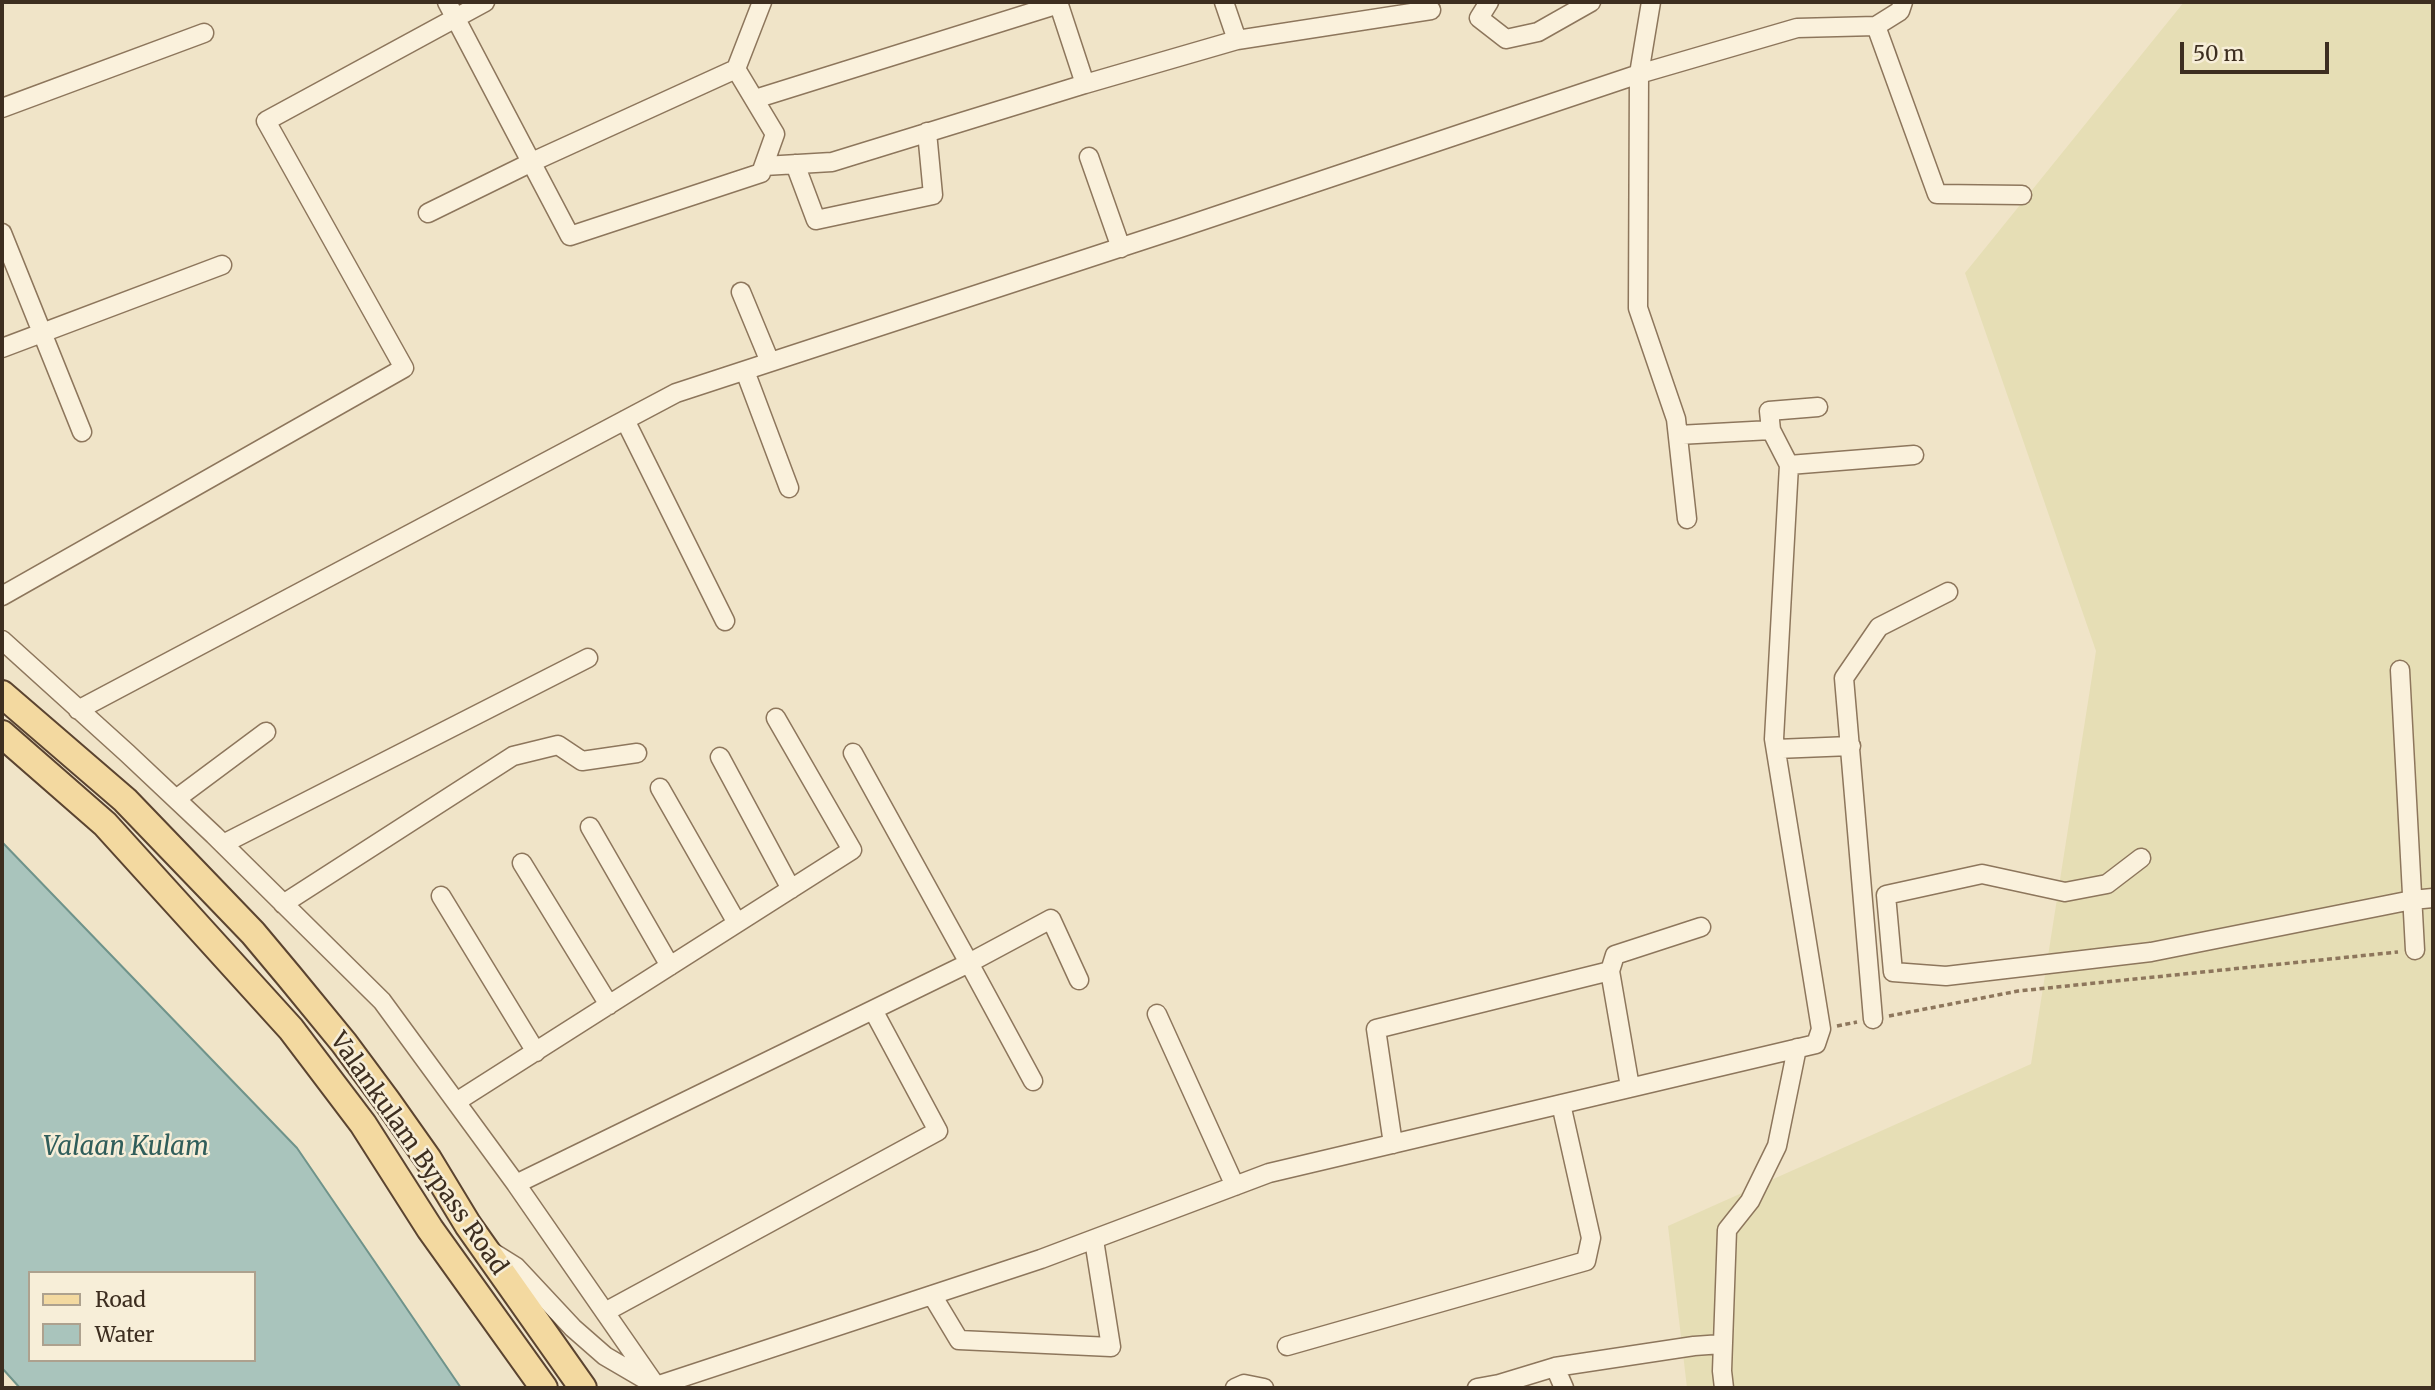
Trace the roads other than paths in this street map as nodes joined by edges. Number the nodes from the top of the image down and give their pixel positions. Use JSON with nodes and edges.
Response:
{"nodes":[{"id":1,"x":485,"y":2,"type":"edge"},
{"id":2,"x":762,"y":2,"type":"edge"},
{"id":3,"x":1224,"y":2,"type":"edge"},
{"id":4,"x":1489,"y":2,"type":"edge"},
{"id":5,"x":1591,"y":2,"type":"edge"},
{"id":6,"x":1651,"y":2,"type":"edge"},
{"id":7,"x":1903,"y":2,"type":"edge"},
{"id":8,"x":1058,"y":3,"type":"edge"},
{"id":9,"x":452,"y":10,"type":"edge"},
{"id":10,"x":1431,"y":10,"type":"dead end"},
{"id":11,"x":1876,"y":26,"type":"junction"},
{"id":12,"x":204,"y":33,"type":"dead end"},
{"id":13,"x":1237,"y":40,"type":"junction"},
{"id":14,"x":737,"y":69,"type":"junction"},
{"id":15,"x":1639,"y":74,"type":"junction"},
{"id":16,"x":1085,"y":84,"type":"junction"},
{"id":17,"x":755,"y":99,"type":"junction"},
{"id":18,"x":2,"y":108,"type":"edge"},
{"id":19,"x":927,"y":132,"type":"junction"},
{"id":20,"x":1089,"y":157,"type":"dead end"},
{"id":21,"x":531,"y":162,"type":"junction"},
{"id":22,"x":795,"y":164,"type":"junction"},
{"id":23,"x":764,"y":166,"type":"junction"},
{"id":24,"x":2022,"y":195,"type":"dead end"},
{"id":25,"x":428,"y":213,"type":"dead end"},
{"id":26,"x":2,"y":233,"type":"edge"},
{"id":27,"x":1121,"y":247,"type":"junction"},
{"id":28,"x":222,"y":265,"type":"dead end"},
{"id":29,"x":741,"y":292,"type":"dead end"},
{"id":30,"x":43,"y":334,"type":"junction"},
{"id":31,"x":2,"y":348,"type":"edge"},
{"id":32,"x":770,"y":362,"type":"junction"},
{"id":33,"x":745,"y":371,"type":"junction"},
{"id":34,"x":1818,"y":407,"type":"dead end"},
{"id":35,"x":625,"y":420,"type":"junction"},
{"id":36,"x":1771,"y":430,"type":"junction"},
{"id":37,"x":82,"y":432,"type":"dead end"},
{"id":38,"x":1678,"y":435,"type":"junction"},
{"id":39,"x":1914,"y":455,"type":"dead end"},
{"id":40,"x":1789,"y":464,"type":"junction"},
{"id":41,"x":789,"y":488,"type":"dead end"},
{"id":42,"x":1686,"y":519,"type":"dead end"},
{"id":43,"x":1948,"y":592,"type":"dead end"},
{"id":44,"x":2,"y":596,"type":"edge"},
{"id":45,"x":726,"y":621,"type":"dead end"},
{"id":46,"x":2,"y":640,"type":"edge"},
{"id":47,"x":588,"y":658,"type":"dead end"},
{"id":48,"x":2400,"y":670,"type":"dead end"},
{"id":49,"x":2,"y":694,"type":"edge"},
{"id":50,"x":78,"y":709,"type":"junction"},
{"id":51,"x":776,"y":718,"type":"dead end"},
{"id":52,"x":266,"y":732,"type":"dead end"},
{"id":53,"x":2,"y":734,"type":"edge"},
{"id":54,"x":1851,"y":746,"type":"junction"},
{"id":55,"x":1776,"y":748,"type":"junction"},
{"id":56,"x":637,"y":753,"type":"dead end"},
{"id":57,"x":853,"y":753,"type":"dead end"},
{"id":58,"x":720,"y":757,"type":"dead end"},
{"id":59,"x":660,"y":788,"type":"dead end"},
{"id":60,"x":176,"y":799,"type":"junction"},
{"id":61,"x":590,"y":827,"type":"dead end"},
{"id":62,"x":223,"y":844,"type":"junction"},
{"id":63,"x":2141,"y":859,"type":"dead end"},
{"id":64,"x":522,"y":863,"type":"dead end"},
{"id":65,"x":792,"y":888,"type":"junction"},
{"id":66,"x":441,"y":896,"type":"dead end"},
{"id":67,"x":2433,"y":898,"type":"edge"},
{"id":68,"x":2412,"y":900,"type":"junction"},
{"id":69,"x":283,"y":904,"type":"junction"},
{"id":70,"x":737,"y":923,"type":"junction"},
{"id":71,"x":1701,"y":927,"type":"dead end"},
{"id":72,"x":2415,"y":950,"type":"road end"},
{"id":73,"x":968,"y":963,"type":"junction"},
{"id":74,"x":670,"y":966,"type":"junction"},
{"id":75,"x":1610,"y":971,"type":"junction"},
{"id":76,"x":1079,"y":980,"type":"dead end"},
{"id":77,"x":609,"y":1005,"type":"junction"},
{"id":78,"x":873,"y":1010,"type":"junction"},
{"id":79,"x":1157,"y":1014,"type":"dead end"},
{"id":80,"x":1873,"y":1019,"type":"road end"},
{"id":81,"x":1797,"y":1048,"type":"junction"},
{"id":82,"x":536,"y":1052,"type":"junction"},
{"id":83,"x":1033,"y":1081,"type":"dead end"},
{"id":84,"x":1630,"y":1087,"type":"junction"},
{"id":85,"x":456,"y":1102,"type":"junction"},
{"id":86,"x":1561,"y":1104,"type":"junction"},
{"id":87,"x":1393,"y":1144,"type":"junction"},
{"id":88,"x":516,"y":1184,"type":"junction"},
{"id":89,"x":1235,"y":1186,"type":"junction"},
{"id":90,"x":468,"y":1225,"type":"junction"},
{"id":91,"x":1094,"y":1240,"type":"junction"},
{"id":92,"x":442,"y":1246,"type":"junction"},
{"id":93,"x":483,"y":1246,"type":"junction"},
{"id":94,"x":932,"y":1295,"type":"junction"},
{"id":95,"x":605,"y":1312,"type":"junction"},
{"id":96,"x":1723,"y":1345,"type":"junction"},
{"id":97,"x":1287,"y":1346,"type":"dead end"},
{"id":98,"x":1555,"y":1367,"type":"junction"},
{"id":99,"x":657,"y":1387,"type":"edge"},
{"id":100,"x":1488,"y":1387,"type":"edge"},
{"id":101,"x":544,"y":1388,"type":"edge"},
{"id":102,"x":583,"y":1388,"type":"edge"},
{"id":103,"x":1235,"y":1388,"type":"edge"},
{"id":104,"x":1264,"y":1388,"type":"edge"},
{"id":105,"x":1564,"y":1388,"type":"edge"},
{"id":106,"x":1724,"y":1388,"type":"edge"}],
"edges":[{"from":1,"to":9,"type":"street"},
{"from":2,"to":14,"type":"street"},
{"from":3,"to":13,"type":"street"},
{"from":4,"to":5,"type":"street"},
{"from":6,"to":15,"type":"street"},
{"from":7,"to":11,"type":"street"},
{"from":8,"to":16,"type":"street"},
{"from":8,"to":17,"type":"street"},
{"from":9,"to":21,"type":"street"},
{"from":9,"to":44,"type":"street"},
{"from":10,"to":13,"type":"street"},
{"from":11,"to":15,"type":"street"},
{"from":11,"to":24,"type":"street"},
{"from":12,"to":18,"type":"street"},
{"from":13,"to":16,"type":"street"},
{"from":14,"to":17,"type":"street"},
{"from":14,"to":21,"type":"street"},
{"from":15,"to":27,"type":"street"},
{"from":15,"to":38,"type":"street"},
{"from":16,"to":19,"type":"street"},
{"from":17,"to":23,"type":"street"},
{"from":19,"to":22,"type":"street"},
{"from":19,"to":22,"type":"street"},
{"from":20,"to":27,"type":"street"},
{"from":21,"to":23,"type":"street"},
{"from":21,"to":25,"type":"street"},
{"from":22,"to":23,"type":"street"},
{"from":26,"to":30,"type":"street"},
{"from":27,"to":32,"type":"street"},
{"from":28,"to":30,"type":"street"},
{"from":29,"to":32,"type":"street"},
{"from":30,"to":31,"type":"street"},
{"from":30,"to":37,"type":"street"},
{"from":32,"to":33,"type":"street"},
{"from":33,"to":35,"type":"street"},
{"from":33,"to":41,"type":"street"},
{"from":34,"to":36,"type":"street"},
{"from":35,"to":45,"type":"street"},
{"from":35,"to":50,"type":"street"},
{"from":36,"to":38,"type":"street"},
{"from":36,"to":40,"type":"street"},
{"from":38,"to":42,"type":"street"},
{"from":39,"to":40,"type":"street"},
{"from":40,"to":55,"type":"street"},
{"from":43,"to":54,"type":"street"},
{"from":46,"to":50,"type":"street"},
{"from":47,"to":62,"type":"street"},
{"from":48,"to":68,"type":"street"},
{"from":49,"to":90,"type":"main road","name":"Valankulam Bypass Road"},
{"from":50,"to":60,"type":"street"},
{"from":51,"to":65,"type":"street"},
{"from":52,"to":60,"type":"street"},
{"from":53,"to":92,"type":"main road","name":"Valankulam Bypass Road"},
{"from":54,"to":55,"type":"street"},
{"from":54,"to":80,"type":"street"},
{"from":55,"to":81,"type":"street"},
{"from":56,"to":69,"type":"street"},
{"from":57,"to":73,"type":"street"},
{"from":58,"to":65,"type":"street"},
{"from":59,"to":70,"type":"street"},
{"from":60,"to":62,"type":"street"},
{"from":61,"to":74,"type":"street"},
{"from":62,"to":69,"type":"street"},
{"from":63,"to":68,"type":"street"},
{"from":64,"to":77,"type":"street"},
{"from":65,"to":70,"type":"street"},
{"from":66,"to":82,"type":"street"},
{"from":67,"to":68,"type":"street"},
{"from":68,"to":72,"type":"street"},
{"from":69,"to":85,"type":"street"},
{"from":70,"to":74,"type":"street"},
{"from":71,"to":75,"type":"street"},
{"from":73,"to":76,"type":"street"},
{"from":73,"to":78,"type":"street"},
{"from":73,"to":83,"type":"street"},
{"from":74,"to":77,"type":"street"},
{"from":75,"to":84,"type":"street"},
{"from":75,"to":87,"type":"street"},
{"from":77,"to":82,"type":"street"},
{"from":78,"to":88,"type":"street"},
{"from":78,"to":95,"type":"street"},
{"from":79,"to":89,"type":"street"},
{"from":81,"to":84,"type":"street"},
{"from":81,"to":96,"type":"street"},
{"from":82,"to":85,"type":"street"},
{"from":84,"to":86,"type":"street"},
{"from":85,"to":88,"type":"street"},
{"from":86,"to":87,"type":"street"},
{"from":86,"to":97,"type":"street"},
{"from":87,"to":89,"type":"street"},
{"from":88,"to":95,"type":"street"},
{"from":89,"to":91,"type":"street"},
{"from":90,"to":92,"type":"main road"},
{"from":90,"to":93,"type":"main road","name":"Valankulam Bypass Road"},
{"from":91,"to":94,"type":"street"},
{"from":91,"to":94,"type":"street"},
{"from":92,"to":101,"type":"main road","name":"Valankulam Bypass Road"},
{"from":93,"to":99,"type":"street"},
{"from":93,"to":102,"type":"main road","name":"Valankulam Bypass Road"},
{"from":94,"to":99,"type":"street"},
{"from":95,"to":99,"type":"street"},
{"from":96,"to":98,"type":"street"},
{"from":96,"to":106,"type":"street"},
{"from":98,"to":100,"type":"street"},
{"from":98,"to":105,"type":"street"},
{"from":103,"to":104,"type":"street"}]}
